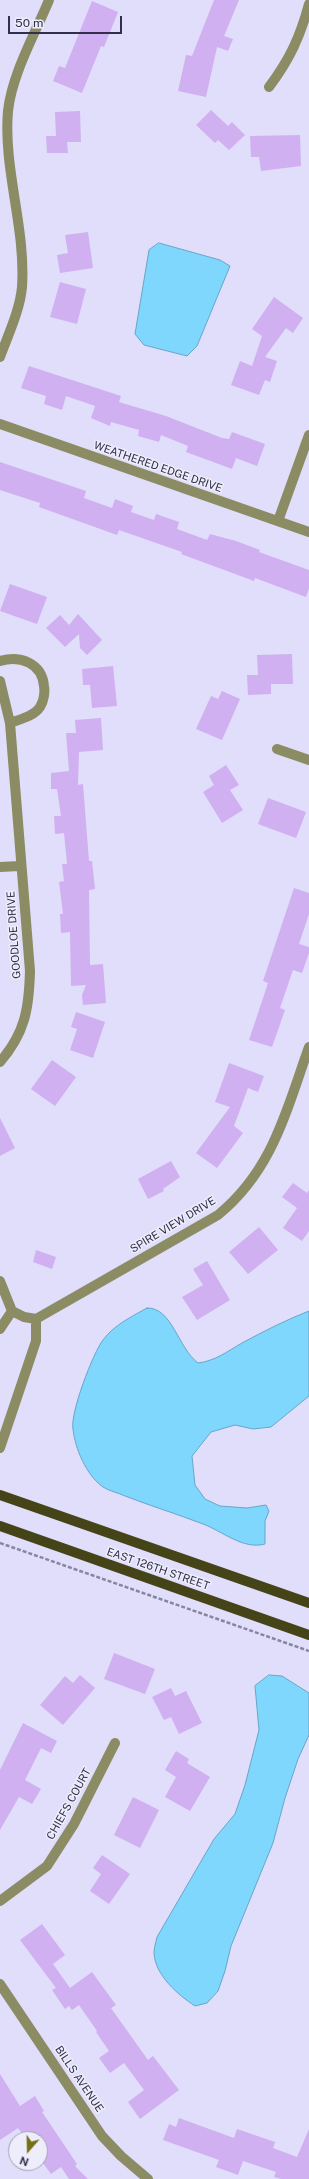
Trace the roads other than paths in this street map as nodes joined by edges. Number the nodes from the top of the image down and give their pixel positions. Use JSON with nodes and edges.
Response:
{"nodes":[{"id":1,"x":49,"y":0,"type":"edge"},
{"id":2,"x":309,"y":4,"type":"edge"},
{"id":3,"x":269,"y":87,"type":"dead end"},
{"id":4,"x":0,"y":357,"type":"edge"},
{"id":5,"x":0,"y":424,"type":"edge"},
{"id":6,"x":309,"y":435,"type":"edge"},
{"id":7,"x":278,"y":521,"type":"junction"},
{"id":8,"x":309,"y":532,"type":"edge"},
{"id":9,"x":0,"y":661,"type":"edge"},
{"id":10,"x":0,"y":680,"type":"edge"},
{"id":11,"x":10,"y":722,"type":"junction"},
{"id":12,"x":277,"y":749,"type":"dead end"},
{"id":13,"x":309,"y":760,"type":"edge"},
{"id":14,"x":20,"y":866,"type":"junction"},
{"id":15,"x":0,"y":867,"type":"edge"},
{"id":16,"x":309,"y":1047,"type":"edge"},
{"id":17,"x":0,"y":1062,"type":"edge"},
{"id":18,"x":0,"y":1281,"type":"edge"},
{"id":19,"x":12,"y":1311,"type":"junction"},
{"id":20,"x":36,"y":1319,"type":"junction"},
{"id":21,"x":0,"y":1329,"type":"edge"},
{"id":22,"x":0,"y":1448,"type":"edge"},
{"id":23,"x":0,"y":1495,"type":"edge"},
{"id":24,"x":0,"y":1526,"type":"edge"},
{"id":25,"x":309,"y":1603,"type":"edge"},
{"id":26,"x":309,"y":1635,"type":"edge"},
{"id":27,"x":115,"y":1743,"type":"dead end"},
{"id":28,"x":0,"y":1901,"type":"edge"},
{"id":29,"x":0,"y":1984,"type":"edge"},
{"id":30,"x":148,"y":2179,"type":"edge"}],
"edges":[{"from":1,"to":4,"type":"street"},
{"from":2,"to":3,"type":"street"},
{"from":5,"to":7,"type":"street","name":"WEATHERED EDGE DRIVE"},
{"from":6,"to":7,"type":"street"},
{"from":7,"to":8,"type":"street","name":"WEATHERED EDGE DRIVE"},
{"from":9,"to":11,"type":"street"},
{"from":10,"to":11,"type":"street","name":"GOODLOE DRIVE"},
{"from":11,"to":14,"type":"street","name":"GOODLOE DRIVE"},
{"from":12,"to":13,"type":"street"},
{"from":14,"to":15,"type":"street"},
{"from":14,"to":17,"type":"street","name":"GOODLOE DRIVE"},
{"from":16,"to":20,"type":"street","name":"SPIRE VIEW DRIVE"},
{"from":18,"to":19,"type":"street"},
{"from":19,"to":20,"type":"street"},
{"from":19,"to":21,"type":"street"},
{"from":20,"to":22,"type":"street"},
{"from":23,"to":25,"type":"main road","name":"EAST 126TH STREET"},
{"from":24,"to":26,"type":"main road","name":"EAST 126TH STREET"},
{"from":27,"to":28,"type":"street","name":"CHIEFS COURT"},
{"from":29,"to":30,"type":"street","name":"BILLS AVENUE"}]}
